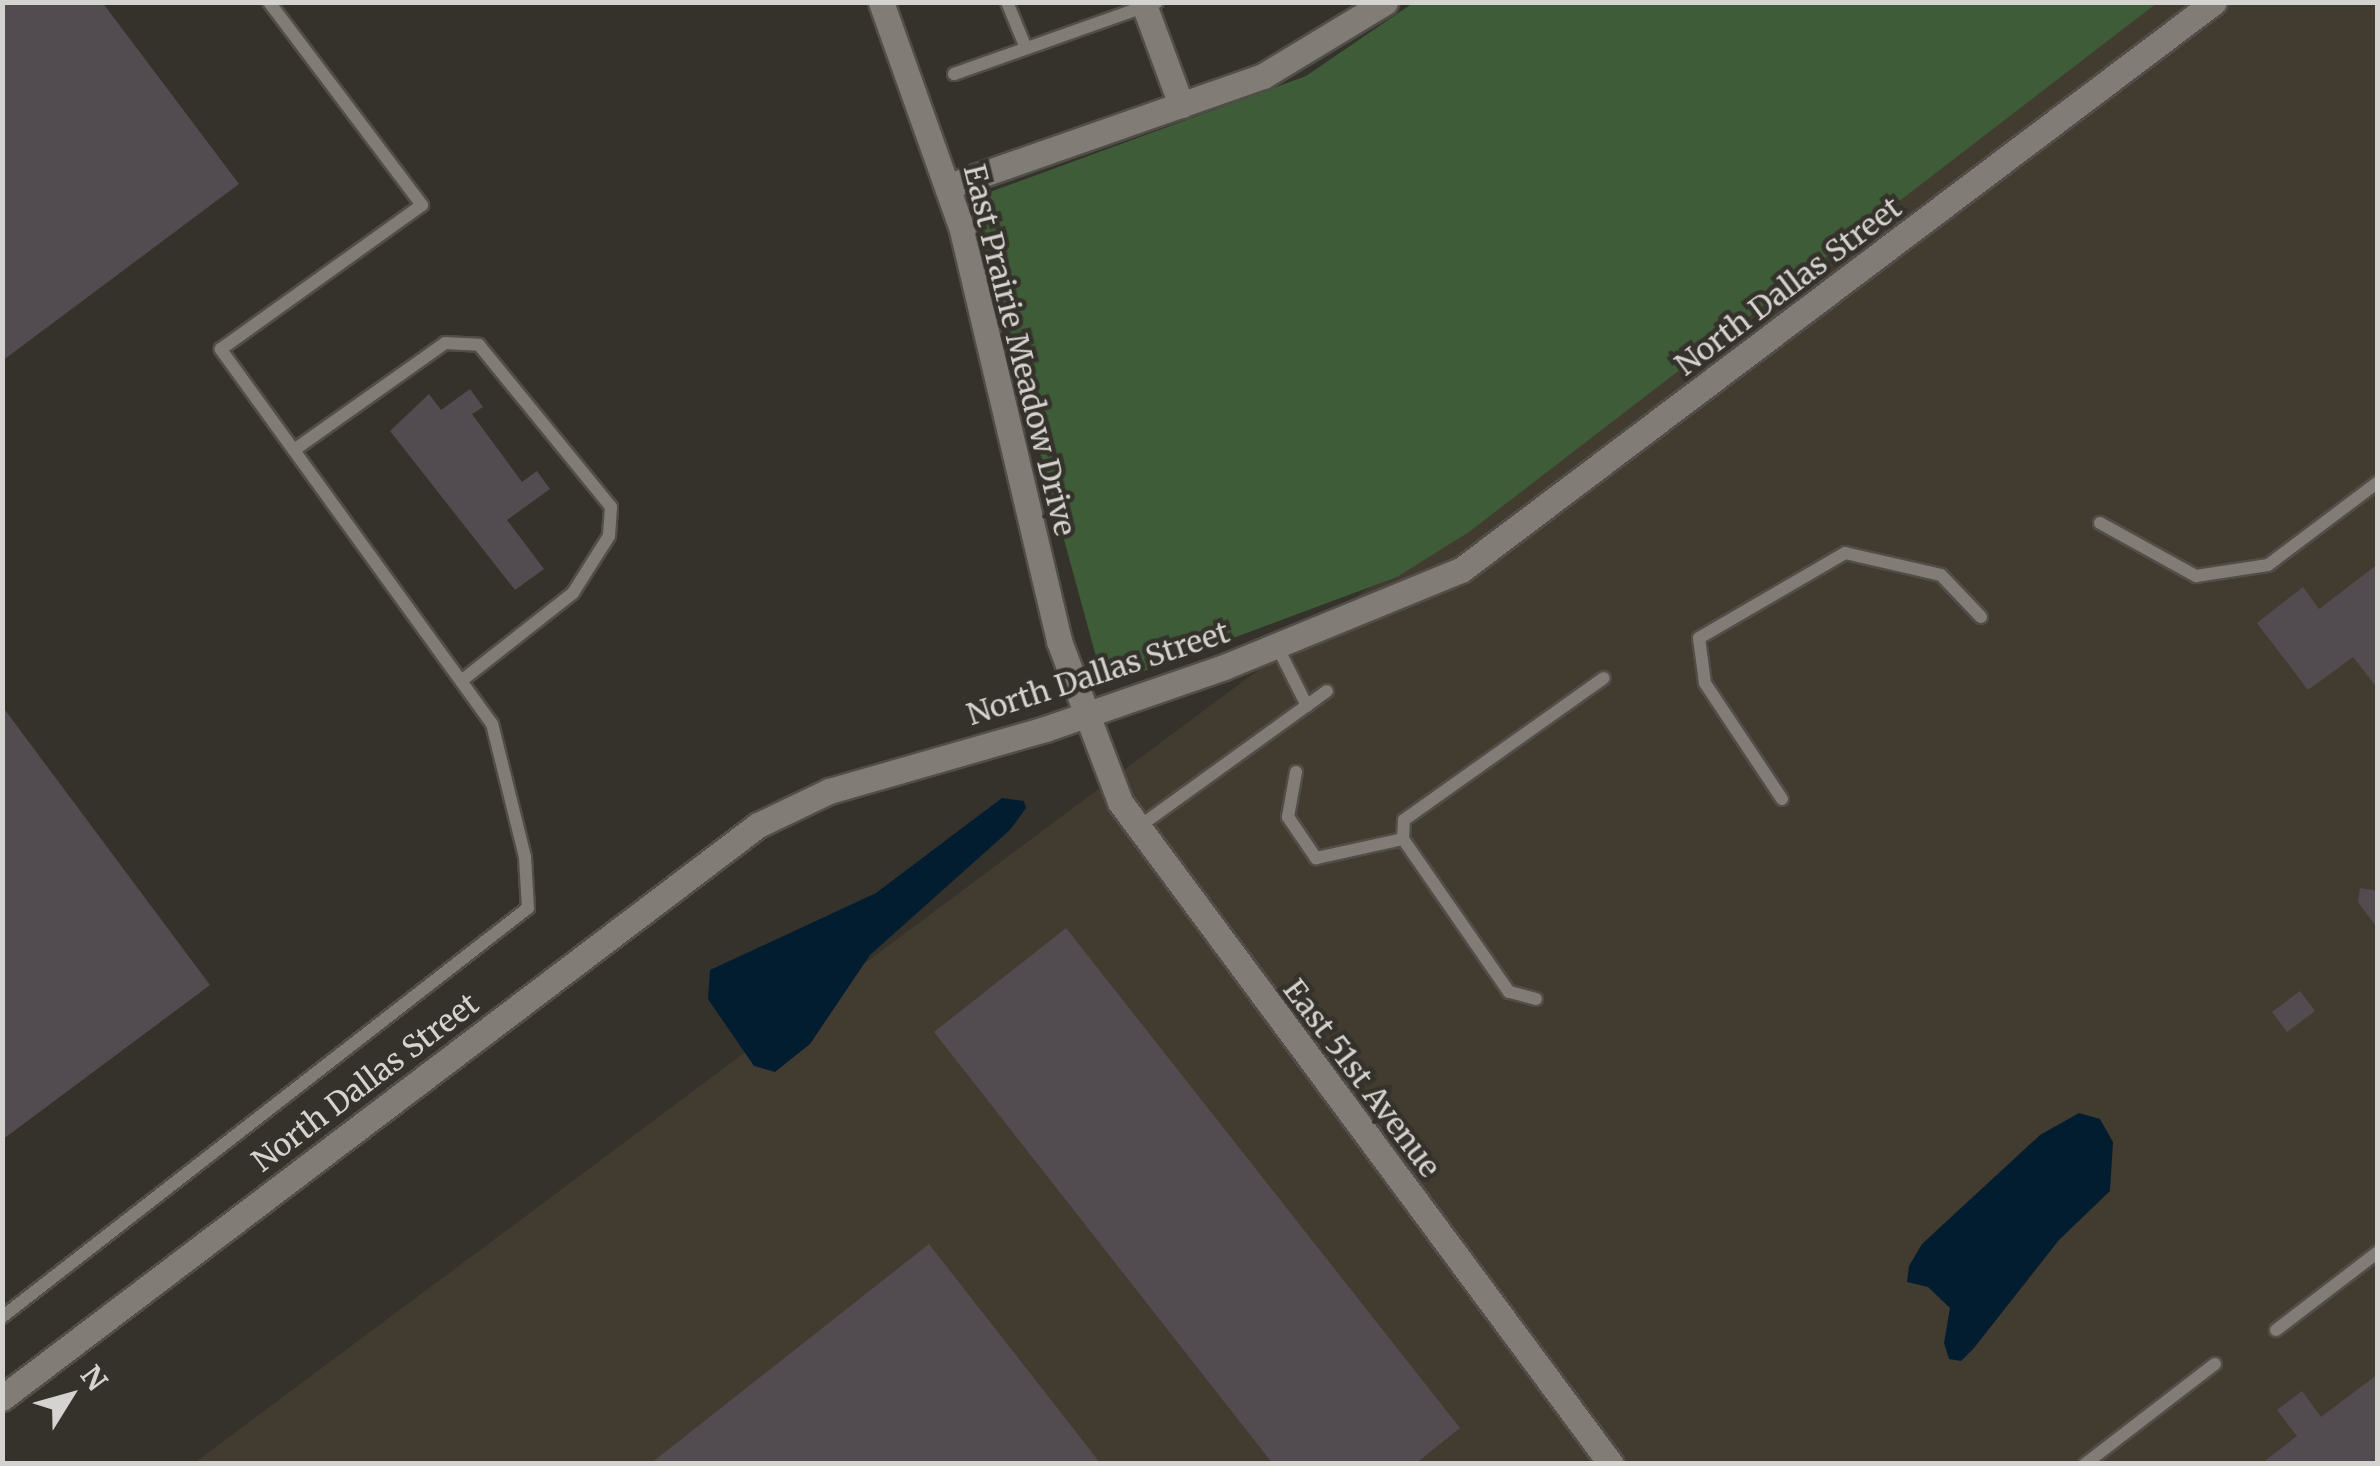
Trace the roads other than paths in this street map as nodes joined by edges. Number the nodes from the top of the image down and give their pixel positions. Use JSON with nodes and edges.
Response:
{"nodes":[{"id":1,"x":270,"y":2,"type":"edge"},
{"id":2,"x":881,"y":2,"type":"edge"},
{"id":3,"x":1007,"y":2,"type":"edge"},
{"id":4,"x":1385,"y":2,"type":"edge"},
{"id":5,"x":2214,"y":2,"type":"edge"},
{"id":6,"x":1148,"y":4,"type":"edge"},
{"id":7,"x":1026,"y":48,"type":"junction"},
{"id":8,"x":954,"y":74,"type":"dead end"},
{"id":9,"x":1181,"y":104,"type":"junction"},
{"id":10,"x":948,"y":186,"type":"junction"},
{"id":11,"x":294,"y":450,"type":"junction"},
{"id":12,"x":2378,"y":482,"type":"edge"},
{"id":13,"x":2100,"y":523,"type":"dead end"},
{"id":14,"x":1981,"y":616,"type":"dead end"},
{"id":15,"x":1277,"y":646,"type":"junction"},
{"id":16,"x":1604,"y":678,"type":"dead end"},
{"id":17,"x":461,"y":681,"type":"junction"},
{"id":18,"x":1327,"y":691,"type":"dead end"},
{"id":19,"x":1307,"y":706,"type":"junction"},
{"id":20,"x":1086,"y":716,"type":"junction"},
{"id":21,"x":1296,"y":772,"type":"dead end"},
{"id":22,"x":1782,"y":799,"type":"dead end"},
{"id":23,"x":1135,"y":830,"type":"junction"},
{"id":24,"x":1402,"y":839,"type":"junction"},
{"id":25,"x":1536,"y":998,"type":"dead end"},
{"id":26,"x":2378,"y":1252,"type":"edge"},
{"id":27,"x":2,"y":1318,"type":"edge"},
{"id":28,"x":2276,"y":1330,"type":"dead end"},
{"id":29,"x":2215,"y":1364,"type":"dead end"},
{"id":30,"x":2,"y":1398,"type":"edge"},
{"id":31,"x":1612,"y":1464,"type":"edge"},
{"id":32,"x":2085,"y":1464,"type":"edge"}],
"edges":[{"from":1,"to":11,"type":"lane"},
{"from":2,"to":10,"type":"street","name":"East Prairie Meadow Drive"},
{"from":3,"to":7,"type":"lane"},
{"from":4,"to":9,"type":"street"},
{"from":5,"to":15,"type":"street","name":"North Dallas Street"},
{"from":6,"to":7,"type":"lane"},
{"from":6,"to":9,"type":"street"},
{"from":7,"to":8,"type":"lane"},
{"from":9,"to":10,"type":"street"},
{"from":10,"to":20,"type":"street","name":"East Prairie Meadow Drive"},
{"from":11,"to":17,"type":"lane"},
{"from":11,"to":17,"type":"lane"},
{"from":12,"to":13,"type":"lane"},
{"from":14,"to":22,"type":"lane"},
{"from":15,"to":19,"type":"lane"},
{"from":15,"to":20,"type":"street","name":"North Dallas Street"},
{"from":16,"to":24,"type":"lane"},
{"from":17,"to":27,"type":"lane"},
{"from":18,"to":19,"type":"lane"},
{"from":19,"to":23,"type":"lane"},
{"from":20,"to":23,"type":"street","name":"East 51st Avenue"},
{"from":20,"to":30,"type":"street","name":"North Dallas Street"},
{"from":21,"to":24,"type":"lane"},
{"from":23,"to":31,"type":"street","name":"East 51st Avenue"},
{"from":24,"to":25,"type":"lane"},
{"from":26,"to":28,"type":"lane"},
{"from":29,"to":32,"type":"lane"}]}
